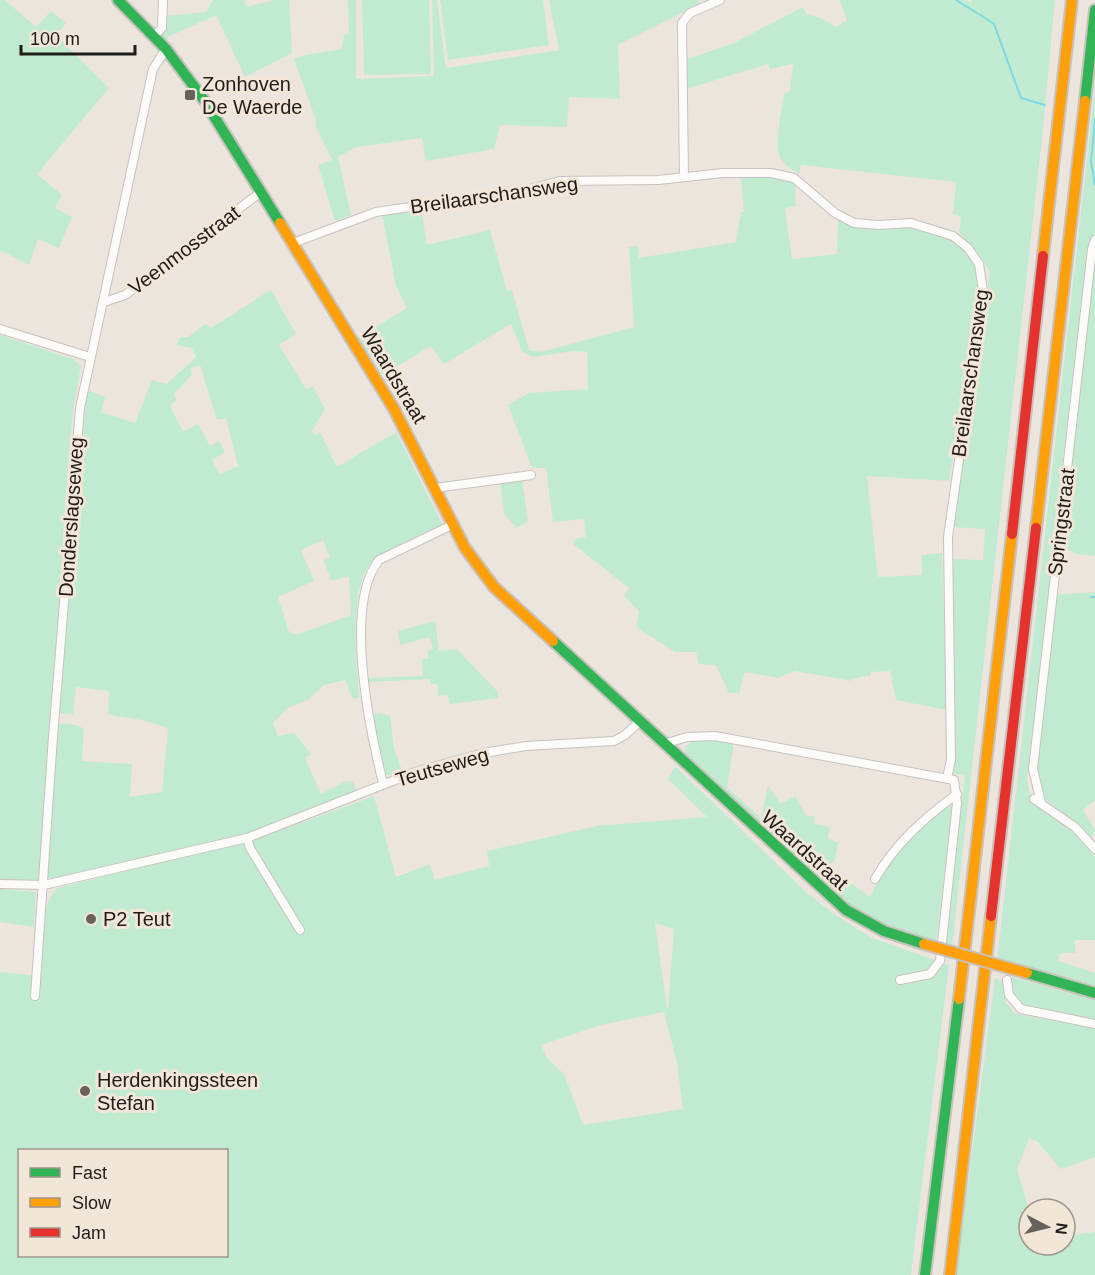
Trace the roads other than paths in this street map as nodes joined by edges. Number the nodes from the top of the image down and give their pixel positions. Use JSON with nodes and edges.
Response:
{"nodes":[{"id":1,"x":118,"y":0,"type":"edge"},
{"id":2,"x":163,"y":0,"type":"edge"},
{"id":3,"x":720,"y":0,"type":"edge"},
{"id":4,"x":1072,"y":0,"type":"edge"},
{"id":5,"x":1095,"y":10,"type":"edge"},
{"id":6,"x":154,"y":36,"type":"junction"},
{"id":7,"x":166,"y":49,"type":"junction"},
{"id":8,"x":684,"y":177,"type":"junction"},
{"id":9,"x":261,"y":192,"type":"junction"},
{"id":10,"x":1095,"y":240,"type":"edge"},
{"id":11,"x":293,"y":243,"type":"junction"},
{"id":12,"x":104,"y":302,"type":"junction"},
{"id":13,"x":0,"y":329,"type":"edge"},
{"id":14,"x":90,"y":357,"type":"junction"},
{"id":15,"x":531,"y":475,"type":"dead end"},
{"id":16,"x":435,"y":488,"type":"junction"},
{"id":17,"x":452,"y":525,"type":"junction"},
{"id":18,"x":639,"y":722,"type":"junction"},
{"id":19,"x":664,"y":744,"type":"junction"},
{"id":20,"x":947,"y":778,"type":"junction"},
{"id":21,"x":383,"y":783,"type":"junction"},
{"id":22,"x":957,"y":794,"type":"junction"},
{"id":23,"x":247,"y":838,"type":"junction"},
{"id":24,"x":1095,"y":849,"type":"edge"},
{"id":25,"x":874,"y":879,"type":"dead end"},
{"id":26,"x":0,"y":884,"type":"edge"},
{"id":27,"x":44,"y":885,"type":"junction"},
{"id":28,"x":300,"y":930,"type":"dead end"},
{"id":29,"x":900,"y":980,"type":"dead end"},
{"id":30,"x":1007,"y":980,"type":"dead end"},
{"id":31,"x":1095,"y":993,"type":"edge"},
{"id":32,"x":35,"y":996,"type":"dead end"},
{"id":33,"x":1095,"y":1024,"type":"edge"},
{"id":34,"x":925,"y":1275,"type":"edge"},
{"id":35,"x":950,"y":1275,"type":"edge"}],
"edges":[{"from":1,"to":6,"type":"main road","name":"Waardstraat"},
{"from":2,"to":6,"type":"street"},
{"from":3,"to":8,"type":"street"},
{"from":4,"to":34,"type":"main road"},
{"from":5,"to":35,"type":"main road"},
{"from":6,"to":7,"type":"main road","name":"Waardstraat"},
{"from":7,"to":9,"type":"main road","name":"Waardstraat"},
{"from":7,"to":12,"type":"street","name":"Donderslagseweg"},
{"from":8,"to":11,"type":"street","name":"Breilaarschansweg"},
{"from":8,"to":20,"type":"street","name":"Breilaarschansweg"},
{"from":9,"to":11,"type":"main road","name":"Waardstraat"},
{"from":9,"to":12,"type":"street","name":"Veenmosstraat"},
{"from":10,"to":24,"type":"street","name":"Springstraat"},
{"from":11,"to":16,"type":"main road","name":"Waardstraat"},
{"from":12,"to":14,"type":"street","name":"Donderslagseweg"},
{"from":13,"to":14,"type":"street"},
{"from":14,"to":27,"type":"street","name":"Donderslagseweg"},
{"from":15,"to":16,"type":"street"},
{"from":16,"to":17,"type":"main road","name":"Waardstraat"},
{"from":17,"to":18,"type":"main road","name":"Waardstraat"},
{"from":17,"to":21,"type":"street"},
{"from":18,"to":19,"type":"main road","name":"Waardstraat"},
{"from":18,"to":21,"type":"street","name":"Teutseweg"},
{"from":19,"to":20,"type":"street"},
{"from":19,"to":31,"type":"main road","name":"Waardstraat","bridge":true},
{"from":20,"to":22,"type":"street"},
{"from":21,"to":23,"type":"street","name":"Teutseweg"},
{"from":22,"to":25,"type":"street","name":"Waardstraat"},
{"from":22,"to":29,"type":"street"},
{"from":23,"to":27,"type":"street","name":"Teutseweg"},
{"from":23,"to":28,"type":"street"},
{"from":26,"to":27,"type":"street","name":"Teutseweg"},
{"from":27,"to":32,"type":"street","name":"Donderslagseweg"},
{"from":30,"to":33,"type":"street"}]}
